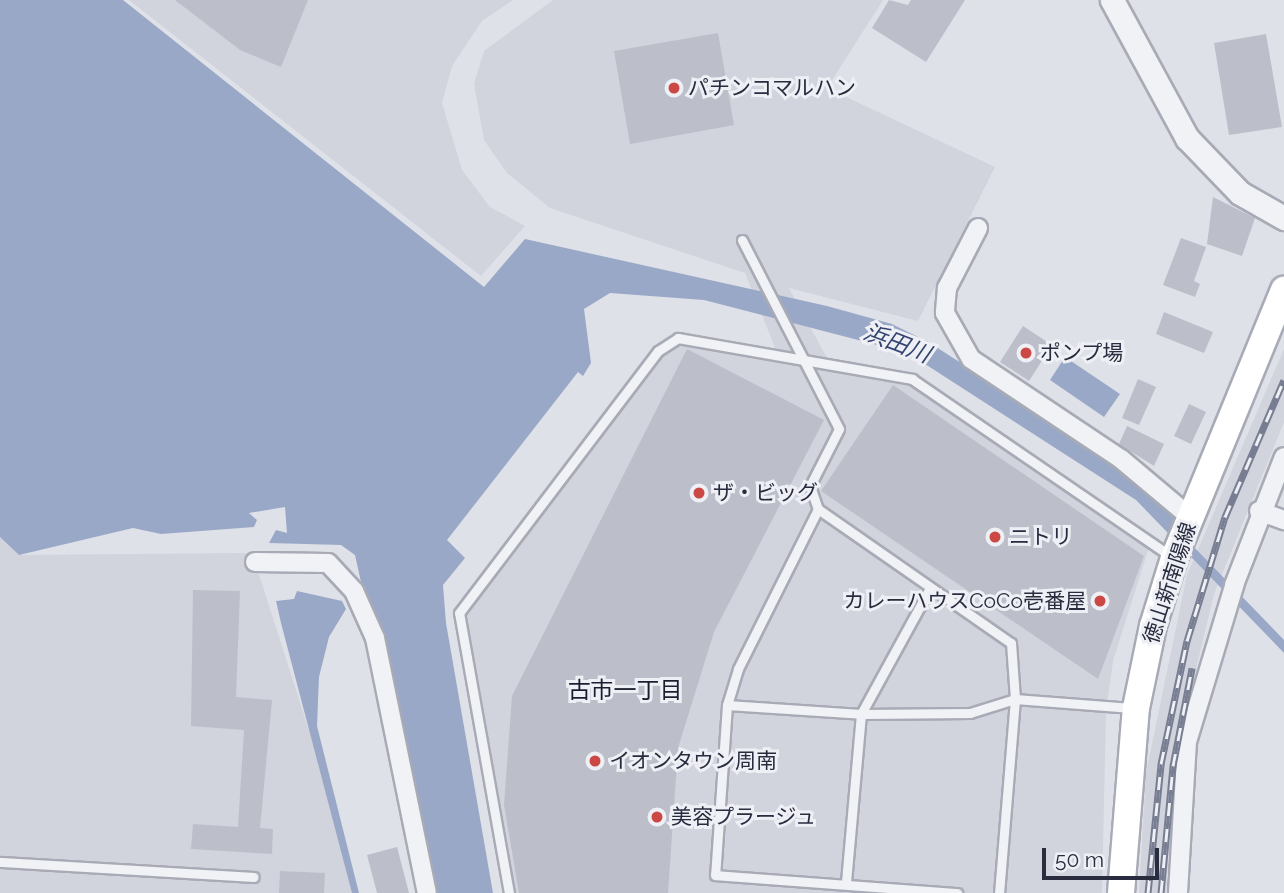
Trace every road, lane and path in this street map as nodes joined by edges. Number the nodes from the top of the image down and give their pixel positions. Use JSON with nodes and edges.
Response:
{"nodes":[{"id":1,"x":1112,"y":0,"type":"edge"},
{"id":2,"x":1284,"y":218,"type":"edge"},
{"id":3,"x":978,"y":228,"type":"dead end"},
{"id":4,"x":742,"y":240,"type":"dead end"},
{"id":5,"x":1284,"y":290,"type":"edge"},
{"id":6,"x":799,"y":357,"type":"junction"},
{"id":7,"x":1284,"y":457,"type":"edge"},
{"id":8,"x":818,"y":509,"type":"junction"},
{"id":9,"x":1259,"y":511,"type":"junction"},
{"id":10,"x":1284,"y":520,"type":"edge"},
{"id":11,"x":1182,"y":537,"type":"junction"},
{"id":12,"x":255,"y":562,"type":"dead end"},
{"id":13,"x":930,"y":588,"type":"junction"},
{"id":14,"x":1015,"y":699,"type":"junction"},
{"id":15,"x":727,"y":705,"type":"junction"},
{"id":16,"x":1136,"y":708,"type":"junction"},
{"id":17,"x":862,"y":714,"type":"junction"},
{"id":18,"x":0,"y":862,"type":"edge"},
{"id":19,"x":254,"y":877,"type":"dead end"},
{"id":20,"x":846,"y":882,"type":"junction"},
{"id":21,"x":427,"y":893,"type":"edge"},
{"id":22,"x":509,"y":893,"type":"edge"},
{"id":23,"x":957,"y":893,"type":"edge"},
{"id":24,"x":999,"y":893,"type":"edge"},
{"id":25,"x":1121,"y":893,"type":"edge"},
{"id":26,"x":1178,"y":893,"type":"edge"}],
"edges":[{"from":1,"to":2,"type":"street"},
{"from":3,"to":11,"type":"street"},
{"from":4,"to":6,"type":"lane"},
{"from":5,"to":11,"type":"main road","name":"徳山新南陽線"},
{"from":6,"to":8,"type":"lane"},
{"from":6,"to":11,"type":"lane"},
{"from":6,"to":22,"type":"lane"},
{"from":7,"to":9,"type":"street"},
{"from":8,"to":13,"type":"lane"},
{"from":8,"to":15,"type":"lane"},
{"from":9,"to":10,"type":"street"},
{"from":9,"to":26,"type":"street"},
{"from":11,"to":16,"type":"main road","name":"徳山新南陽線"},
{"from":12,"to":21,"type":"street"},
{"from":13,"to":14,"type":"lane"},
{"from":13,"to":17,"type":"lane"},
{"from":14,"to":16,"type":"lane"},
{"from":14,"to":17,"type":"lane"},
{"from":14,"to":24,"type":"lane"},
{"from":15,"to":17,"type":"lane"},
{"from":15,"to":20,"type":"lane"},
{"from":16,"to":25,"type":"main road","name":"徳山新南陽線"},
{"from":17,"to":20,"type":"lane"},
{"from":18,"to":19,"type":"lane"},
{"from":20,"to":23,"type":"lane"}]}
